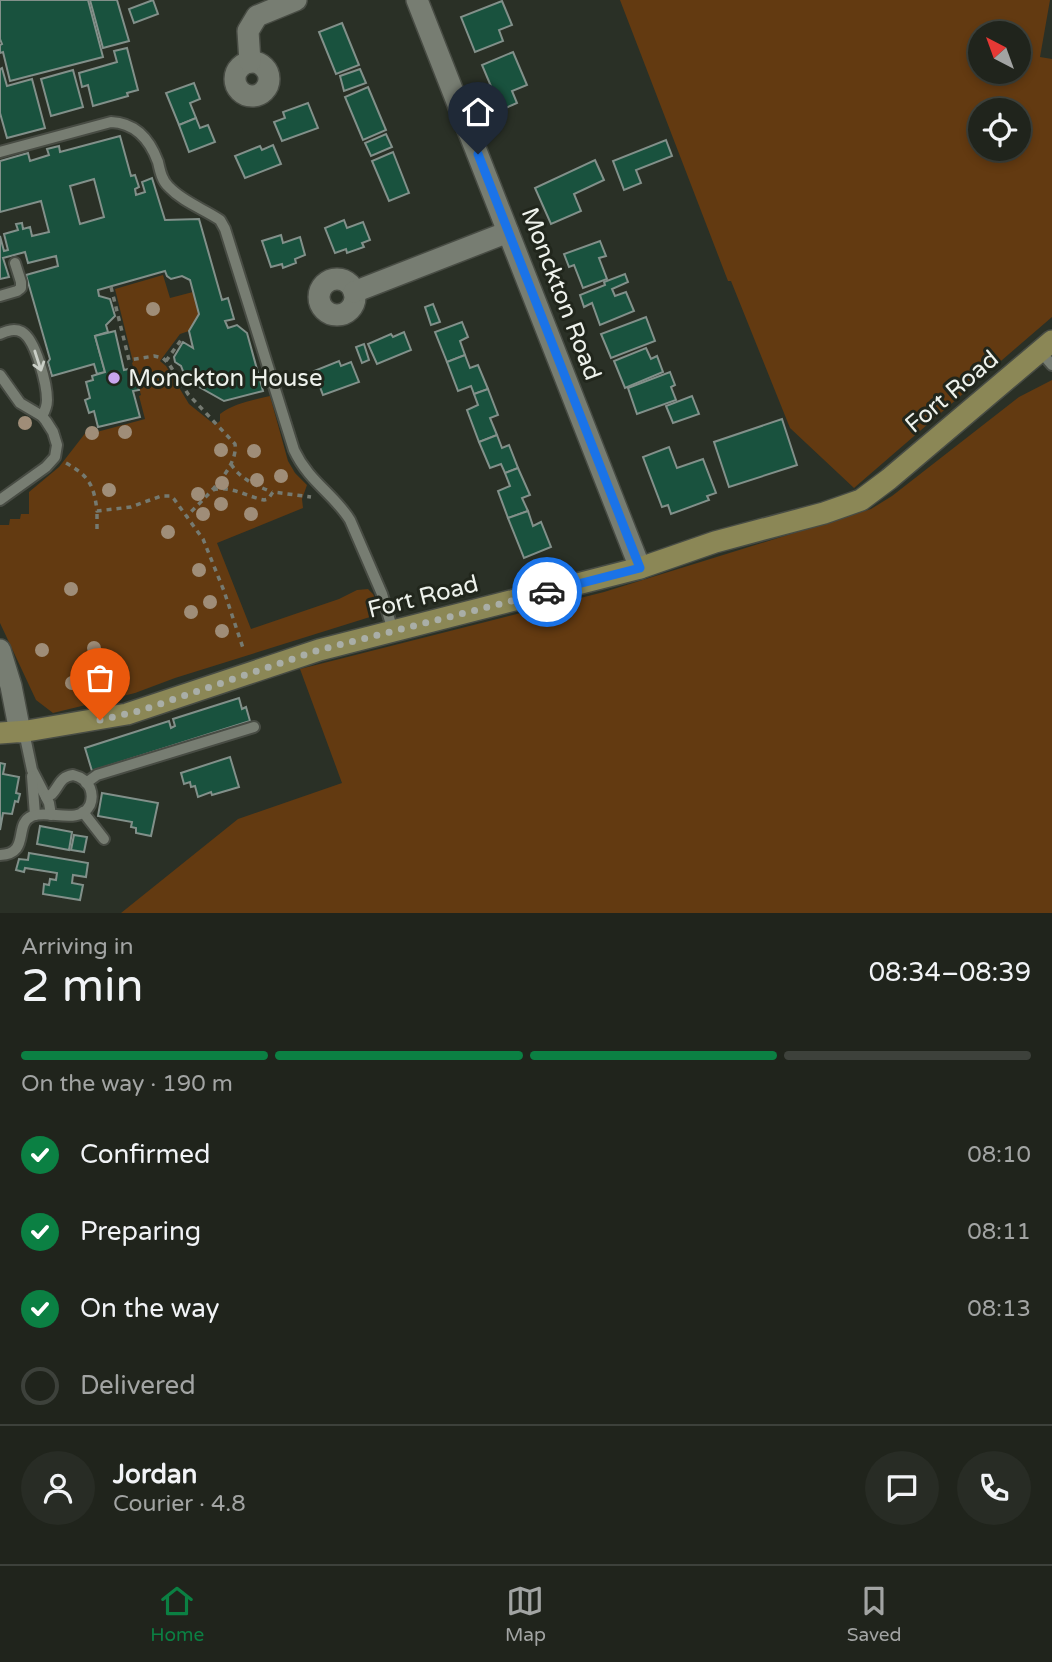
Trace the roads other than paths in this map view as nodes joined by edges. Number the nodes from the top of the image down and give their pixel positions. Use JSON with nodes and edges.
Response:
{"nodes":[{"id":1,"x":296,"y":0,"type":"edge"},
{"id":2,"x":417,"y":0,"type":"edge"},
{"id":3,"x":250,"y":62,"type":"dead end"},
{"id":4,"x":0,"y":152,"type":"edge"},
{"id":5,"x":508,"y":232,"type":"junction"},
{"id":6,"x":15,"y":263,"type":"dead end"},
{"id":7,"x":354,"y":292,"type":"dead end"},
{"id":8,"x":0,"y":296,"type":"edge"},
{"id":9,"x":0,"y":334,"type":"edge"},
{"id":10,"x":1048,"y":353,"type":"edge"},
{"id":11,"x":0,"y":375,"type":"edge"},
{"id":12,"x":42,"y":416,"type":"junction"},
{"id":13,"x":0,"y":500,"type":"edge"},
{"id":14,"x":640,"y":568,"type":"junction"},
{"id":15,"x":393,"y":631,"type":"junction"},
{"id":16,"x":0,"y":650,"type":"edge"},
{"id":17,"x":254,"y":727,"type":"dead end"},
{"id":18,"x":14,"y":732,"type":"edge"},
{"id":19,"x":32,"y":770,"type":"junction"},
{"id":20,"x":86,"y":783,"type":"junction"},
{"id":21,"x":46,"y":797,"type":"junction"},
{"id":22,"x":83,"y":812,"type":"junction"},
{"id":23,"x":35,"y":815,"type":"junction"},
{"id":24,"x":51,"y":815,"type":"junction"},
{"id":25,"x":104,"y":839,"type":"dead end"},
{"id":26,"x":0,"y":855,"type":"edge"}],
"edges":[{"from":1,"to":3,"type":"street"},
{"from":2,"to":5,"type":"street","name":"Monckton Road"},
{"from":4,"to":15,"type":"lane"},
{"from":5,"to":7,"type":"street"},
{"from":5,"to":14,"type":"street","name":"Monckton Road"},
{"from":6,"to":8,"type":"lane"},
{"from":9,"to":12,"type":"lane","one_way":true},
{"from":10,"to":14,"type":"street","name":"Fort Road"},
{"from":11,"to":12,"type":"lane"},
{"from":12,"to":13,"type":"lane"},
{"from":14,"to":15,"type":"street","name":"Fort Road"},
{"from":15,"to":18,"type":"street","name":"Fort Road"},
{"from":16,"to":18,"type":"street"},
{"from":17,"to":20,"type":"lane"},
{"from":18,"to":19,"type":"lane"},
{"from":19,"to":21,"type":"lane"},
{"from":19,"to":23,"type":"lane"},
{"from":20,"to":21,"type":"lane"},
{"from":20,"to":22,"type":"lane"},
{"from":21,"to":24,"type":"lane"},
{"from":22,"to":24,"type":"lane"},
{"from":22,"to":25,"type":"lane"},
{"from":23,"to":24,"type":"lane"},
{"from":23,"to":26,"type":"lane"}]}
